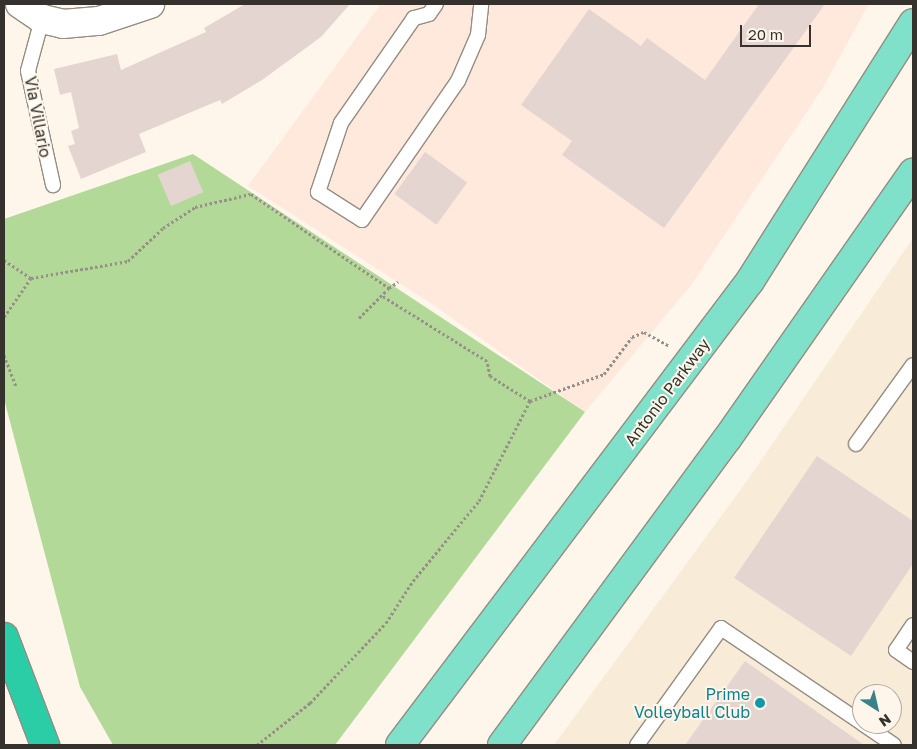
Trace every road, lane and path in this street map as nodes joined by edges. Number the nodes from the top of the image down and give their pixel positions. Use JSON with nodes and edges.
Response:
{"nodes":[{"id":1,"x":150,"y":4,"type":"edge"},
{"id":2,"x":436,"y":4,"type":"edge"},
{"id":3,"x":481,"y":4,"type":"edge"},
{"id":4,"x":29,"y":11,"type":"edge"},
{"id":5,"x":913,"y":23,"type":"edge"},
{"id":6,"x":913,"y":172,"type":"edge"},
{"id":7,"x":53,"y":185,"type":"dead end"},
{"id":8,"x":4,"y":260,"type":"edge"},
{"id":9,"x":30,"y":278,"type":"junction"},
{"id":10,"x":398,"y":282,"type":"dead end"},
{"id":11,"x":389,"y":288,"type":"junction"},
{"id":12,"x":381,"y":295,"type":"junction"},
{"id":13,"x":4,"y":317,"type":"edge"},
{"id":14,"x":359,"y":318,"type":"dead end"},
{"id":15,"x":4,"y":355,"type":"edge"},
{"id":16,"x":691,"y":361,"type":"junction"},
{"id":17,"x":913,"y":365,"type":"edge"},
{"id":18,"x":16,"y":387,"type":"dead end"},
{"id":19,"x":530,"y":401,"type":"junction"},
{"id":20,"x":856,"y":444,"type":"dead end"},
{"id":21,"x":913,"y":625,"type":"edge"},
{"id":22,"x":4,"y":637,"type":"edge"},
{"id":23,"x":913,"y":662,"type":"edge"},
{"id":24,"x":852,"y":717,"type":"edge"},
{"id":25,"x":877,"y":734,"type":"edge"},
{"id":26,"x":45,"y":745,"type":"edge"},
{"id":27,"x":257,"y":745,"type":"edge"},
{"id":28,"x":400,"y":745,"type":"edge"},
{"id":29,"x":502,"y":745,"type":"edge"},
{"id":30,"x":637,"y":745,"type":"edge"},
{"id":31,"x":894,"y":745,"type":"edge"}],
"edges":[{"from":1,"to":4,"type":"street"},
{"from":2,"to":3,"type":"lane"},
{"from":4,"to":7,"type":"lane","name":"Via Villario"},
{"from":5,"to":16,"type":"main road","name":"Antonio Parkway"},
{"from":6,"to":29,"type":"main road"},
{"from":8,"to":9,"type":"path"},
{"from":9,"to":11,"type":"path"},
{"from":9,"to":13,"type":"path"},
{"from":10,"to":11,"type":"path"},
{"from":11,"to":12,"type":"path"},
{"from":12,"to":14,"type":"path"},
{"from":12,"to":19,"type":"path"},
{"from":15,"to":18,"type":"path"},
{"from":16,"to":19,"type":"path"},
{"from":16,"to":28,"type":"main road","name":"Antonio Parkway"},
{"from":17,"to":20,"type":"lane"},
{"from":19,"to":27,"type":"path"},
{"from":21,"to":23,"type":"lane"},
{"from":22,"to":26,"type":"highway"},
{"from":24,"to":30,"type":"lane"},
{"from":25,"to":31,"type":"lane"}]}
